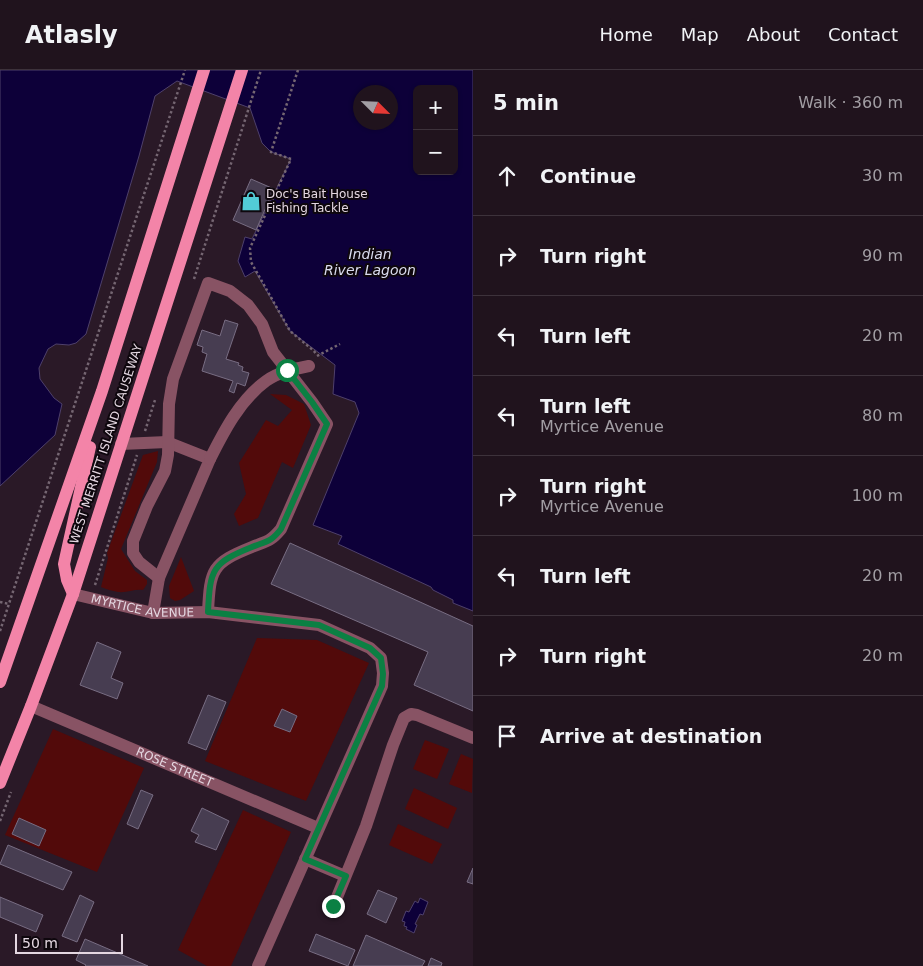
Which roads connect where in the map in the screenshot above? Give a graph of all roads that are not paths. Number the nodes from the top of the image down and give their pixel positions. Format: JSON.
{"nodes":[{"id":1,"x":204,"y":70,"type":"edge"},
{"id":2,"x":242,"y":70,"type":"edge"},
{"id":3,"x":313,"y":361,"type":"road end"},
{"id":4,"x":287,"y":370,"type":"junction"},
{"id":5,"x":102,"y":391,"type":"junction"},
{"id":6,"x":167,"y":442,"type":"junction"},
{"id":7,"x":121,"y":444,"type":"junction"},
{"id":8,"x":210,"y":459,"type":"junction"},
{"id":9,"x":159,"y":578,"type":"junction"},
{"id":10,"x":73,"y":594,"type":"junction"},
{"id":11,"x":208,"y":612,"type":"junction"},
{"id":12,"x":154,"y":613,"type":"junction"},
{"id":13,"x":4,"y":664,"type":"edge"},
{"id":14,"x":0,"y":682,"type":"edge"},
{"id":15,"x":31,"y":706,"type":"junction"},
{"id":16,"x":473,"y":738,"type":"edge"},
{"id":17,"x":0,"y":783,"type":"edge"},
{"id":18,"x":318,"y":828,"type":"junction"},
{"id":19,"x":305,"y":859,"type":"junction"},
{"id":20,"x":346,"y":876,"type":"junction"},
{"id":21,"x":333,"y":906,"type":"dead end"},
{"id":22,"x":258,"y":966,"type":"edge"}],
"edges":[{"from":1,"to":5,"type":"main road","name":"WEST MERRITT ISLAND CAUSEWAY"},
{"from":2,"to":7,"type":"main road","name":"WEST MERRITT ISLAND CAUSEWAY"},
{"from":3,"to":4,"type":"street"},
{"from":4,"to":6,"type":"street"},
{"from":4,"to":8,"type":"street"},
{"from":4,"to":11,"type":"street"},
{"from":5,"to":10,"type":"main road"},
{"from":5,"to":13,"type":"main road","name":"WEST MERRITT ISLAND CAUSEWAY"},
{"from":6,"to":7,"type":"street"},
{"from":6,"to":8,"type":"street"},
{"from":6,"to":9,"type":"street"},
{"from":7,"to":10,"type":"main road","name":"WEST MERRITT ISLAND CAUSEWAY"},
{"from":8,"to":9,"type":"street"},
{"from":9,"to":12,"type":"street"},
{"from":10,"to":12,"type":"street","name":"MYRTICE AVENUE"},
{"from":10,"to":15,"type":"main road","name":"WEST MERRITT ISLAND CAUSEWAY"},
{"from":11,"to":12,"type":"street","name":"MYRTICE AVENUE"},
{"from":11,"to":18,"type":"street","name":"MYRTICE AVENUE"},
{"from":13,"to":14,"type":"main road","name":"WEST MERRITT ISLAND CAUSEWAY"},
{"from":15,"to":17,"type":"main road","name":"WEST MERRITT ISLAND CAUSEWAY"},
{"from":15,"to":18,"type":"street","name":"ROSE STREET"},
{"from":16,"to":20,"type":"street"},
{"from":18,"to":19,"type":"street","name":"MYRTICE AVENUE"},
{"from":19,"to":20,"type":"street"},
{"from":19,"to":22,"type":"street","name":"MYRTICE AVENUE"},
{"from":20,"to":21,"type":"street"}]}
